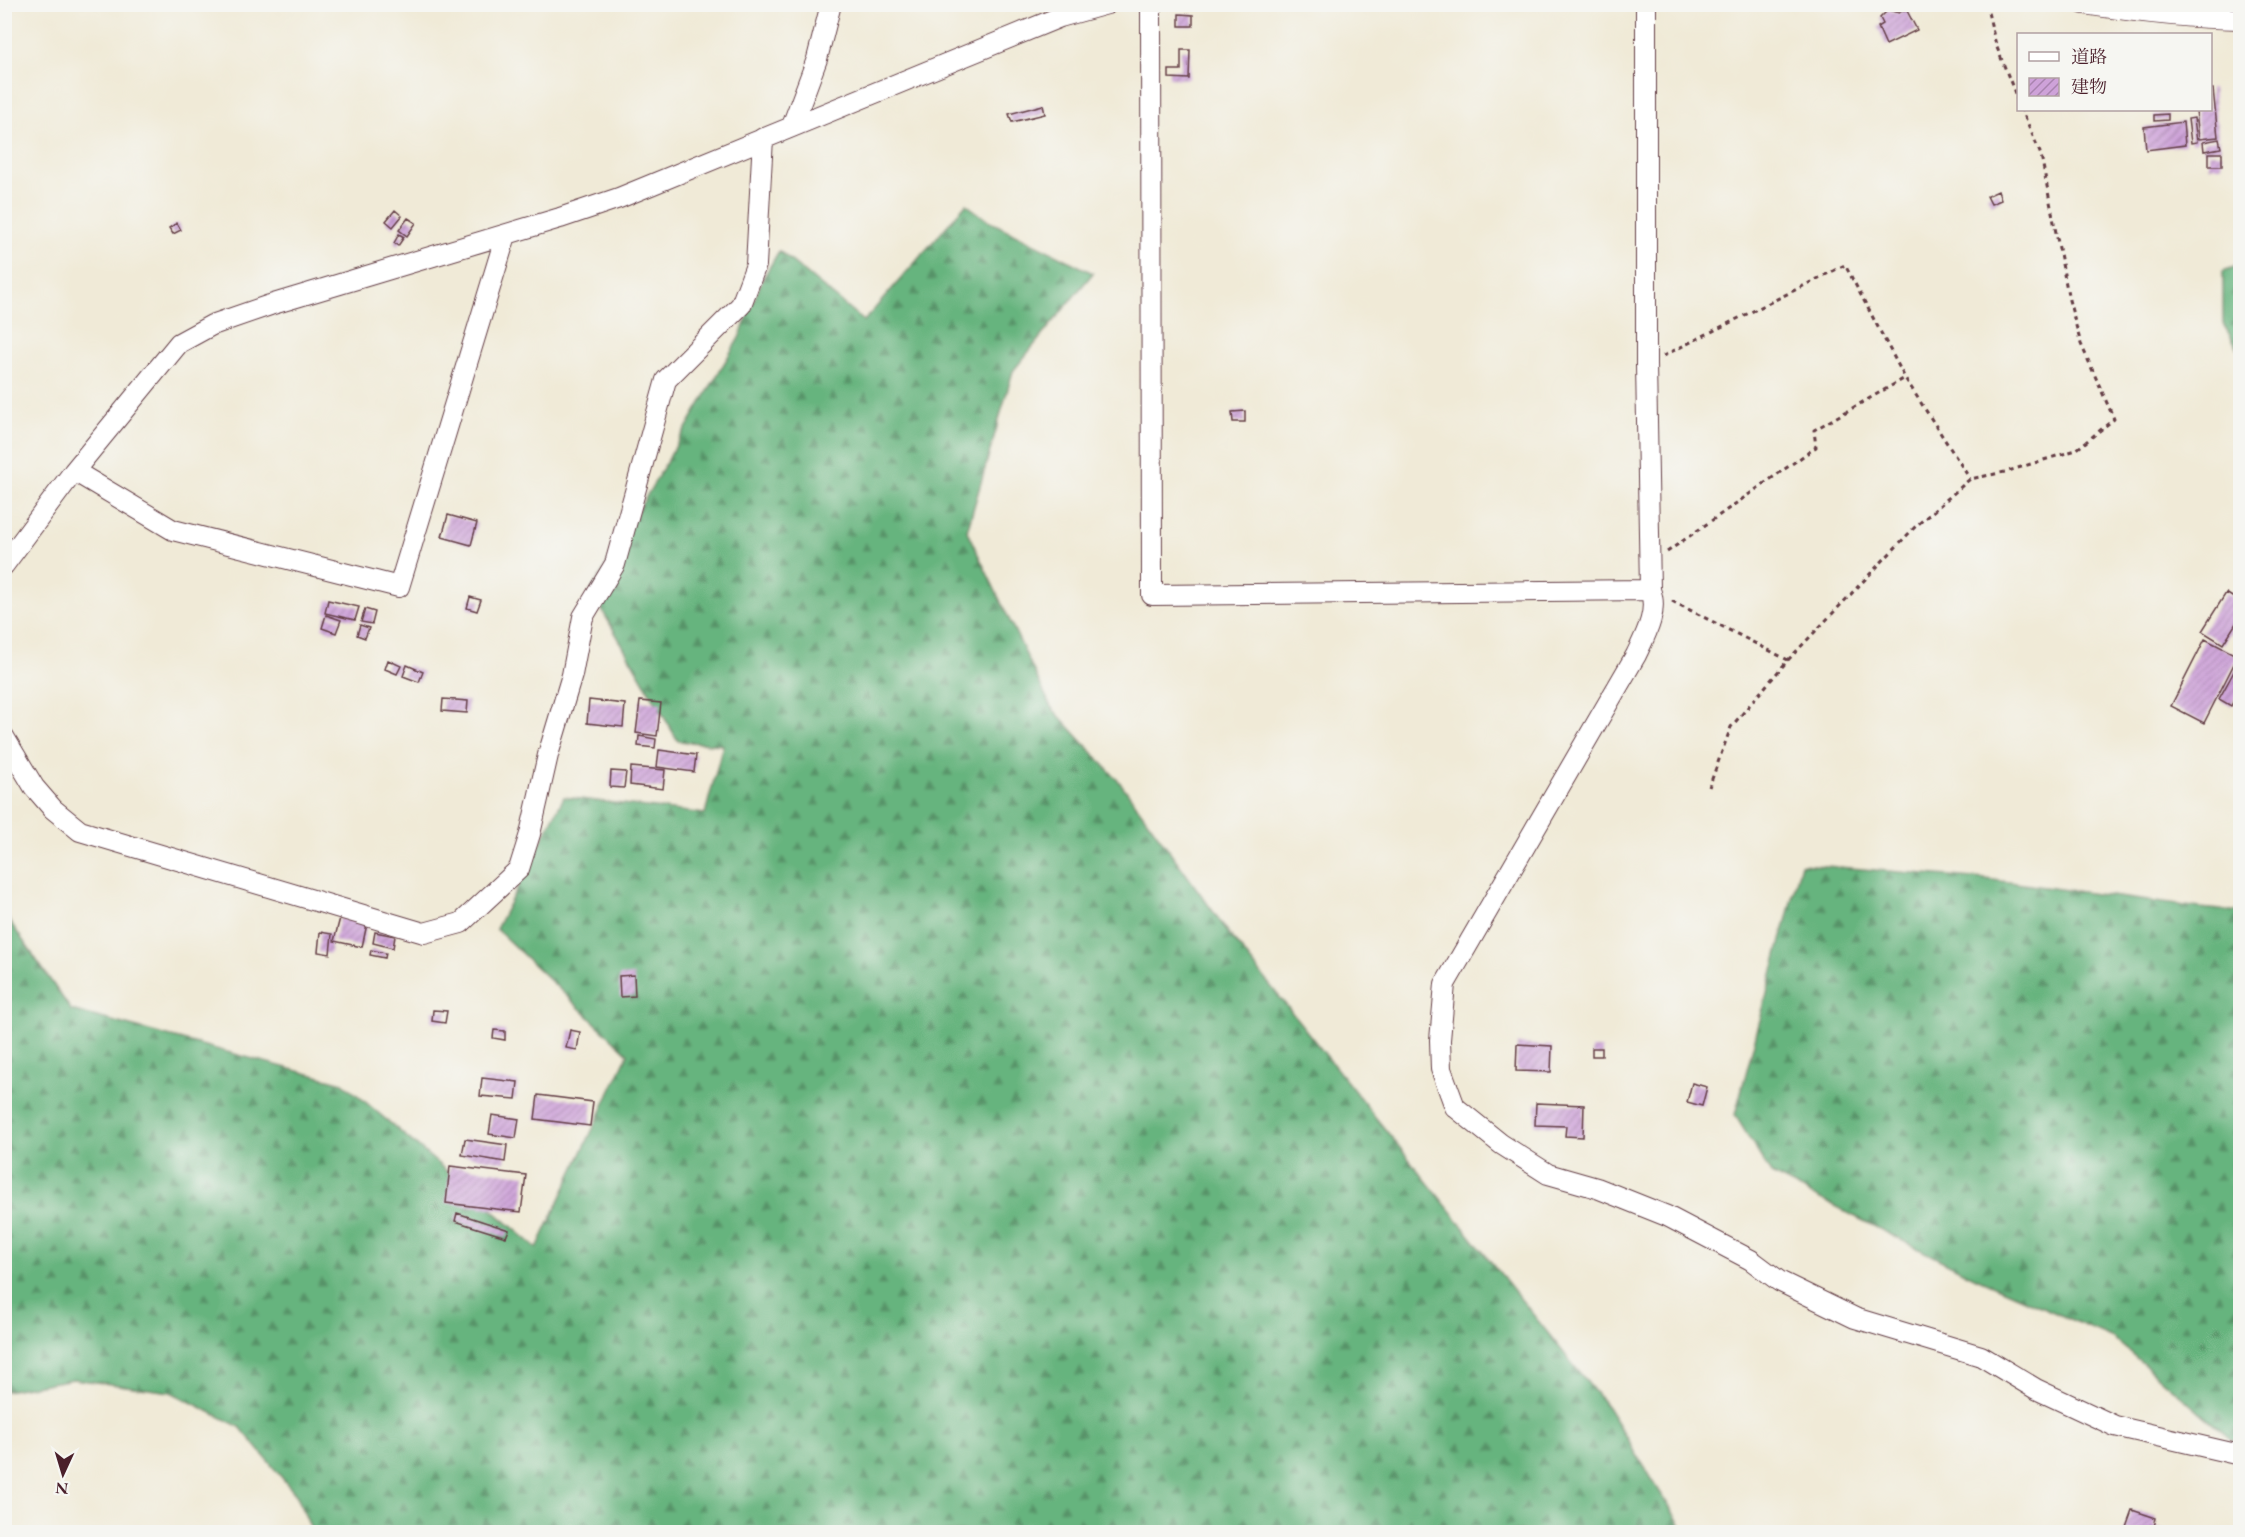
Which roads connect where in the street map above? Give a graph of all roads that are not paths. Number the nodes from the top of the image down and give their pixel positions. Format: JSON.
{"nodes":[{"id":1,"x":831,"y":4,"type":"edge"},
{"id":2,"x":1107,"y":4,"type":"edge"},
{"id":3,"x":1151,"y":4,"type":"edge"},
{"id":4,"x":1646,"y":4,"type":"edge"},
{"id":5,"x":2084,"y":4,"type":"edge"},
{"id":6,"x":2241,"y":19,"type":"edge"},
{"id":7,"x":792,"y":126,"type":"junction"},
{"id":8,"x":763,"y":138,"type":"junction"},
{"id":9,"x":506,"y":235,"type":"junction"},
{"id":10,"x":74,"y":471,"type":"junction"},
{"id":11,"x":4,"y":565,"type":"edge"},
{"id":12,"x":1650,"y":590,"type":"junction"},
{"id":13,"x":4,"y":737,"type":"edge"},
{"id":14,"x":2241,"y":1455,"type":"edge"}],
"edges":[{"from":1,"to":7,"type":"street"},
{"from":2,"to":7,"type":"street"},
{"from":3,"to":12,"type":"street"},
{"from":4,"to":12,"type":"street"},
{"from":5,"to":6,"type":"street"},
{"from":7,"to":8,"type":"street"},
{"from":8,"to":9,"type":"street"},
{"from":8,"to":13,"type":"street"},
{"from":9,"to":10,"type":"street"},
{"from":9,"to":10,"type":"street"},
{"from":10,"to":11,"type":"street"},
{"from":12,"to":14,"type":"street"}]}
